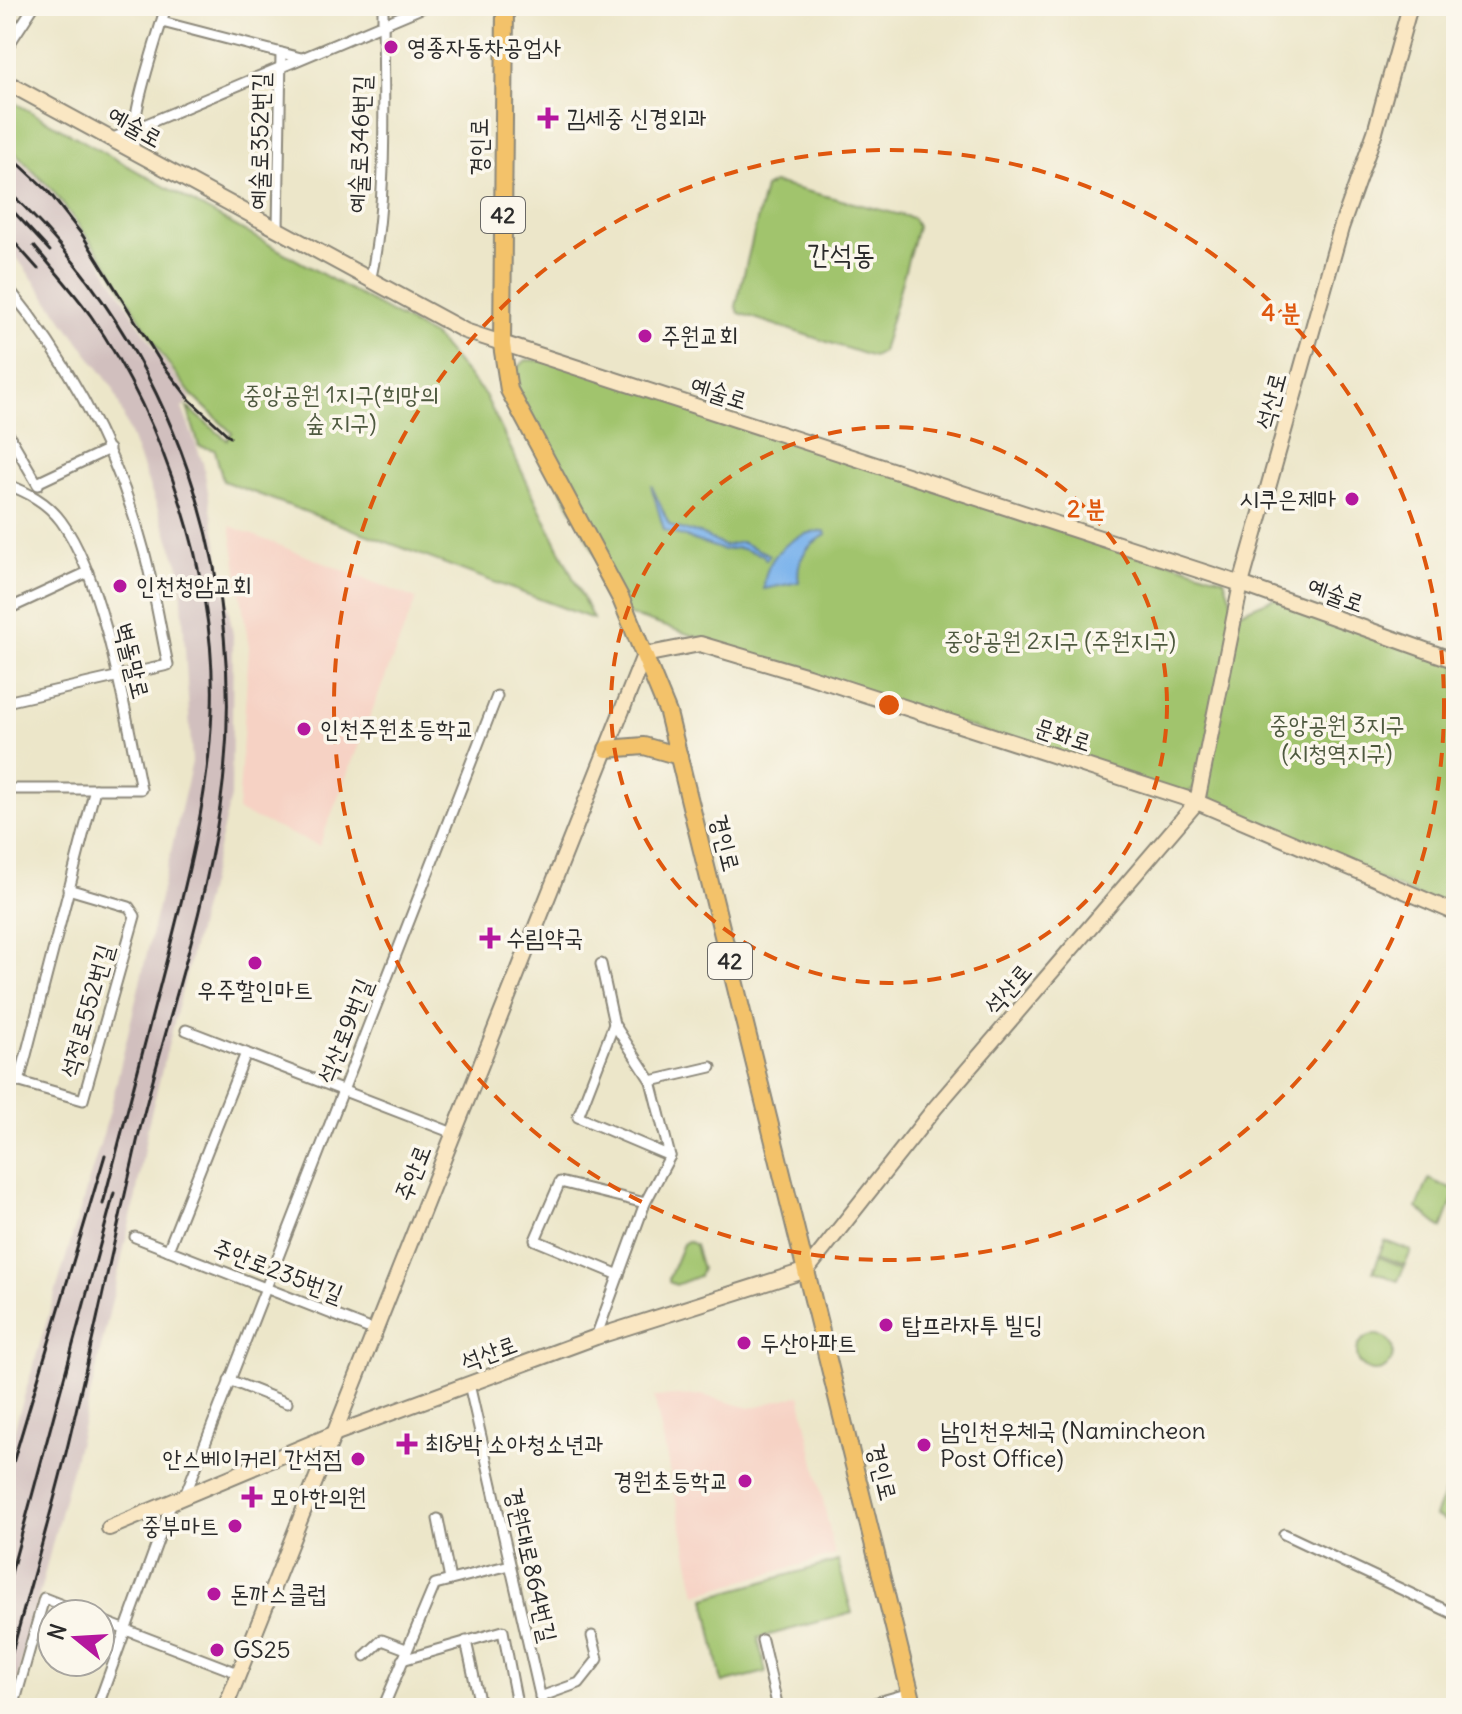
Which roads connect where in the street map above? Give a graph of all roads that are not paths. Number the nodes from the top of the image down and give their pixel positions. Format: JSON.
{"nodes":[{"id":1,"x":34,"y":6,"type":"edge"},
{"id":2,"x":166,"y":6,"type":"edge"},
{"id":3,"x":383,"y":6,"type":"edge"},
{"id":4,"x":426,"y":6,"type":"edge"},
{"id":5,"x":505,"y":6,"type":"edge"},
{"id":6,"x":1410,"y":6,"type":"edge"},
{"id":7,"x":162,"y":22,"type":"junction"},
{"id":8,"x":383,"y":24,"type":"junction"},
{"id":9,"x":6,"y":49,"type":"edge"},
{"id":10,"x":281,"y":53,"type":"junction"},
{"id":11,"x":301,"y":58,"type":"junction"},
{"id":12,"x":281,"y":66,"type":"junction"},
{"id":13,"x":6,"y":82,"type":"edge"},
{"id":14,"x":137,"y":125,"type":"junction"},
{"id":15,"x":111,"y":139,"type":"junction"},
{"id":16,"x":135,"y":152,"type":"junction"},
{"id":17,"x":278,"y":229,"type":"junction"},
{"id":18,"x":370,"y":282,"type":"junction"},
{"id":19,"x":6,"y":285,"type":"edge"},
{"id":20,"x":502,"y":345,"type":"junction"},
{"id":21,"x":6,"y":430,"type":"edge"},
{"id":22,"x":109,"y":449,"type":"junction"},
{"id":23,"x":39,"y":482,"type":"junction"},
{"id":24,"x":6,"y":484,"type":"edge"},
{"id":25,"x":33,"y":495,"type":"junction"},
{"id":26,"x":88,"y":572,"type":"junction"},
{"id":27,"x":1241,"y":584,"type":"junction"},
{"id":28,"x":7,"y":608,"type":"edge"},
{"id":29,"x":644,"y":655,"type":"junction"},
{"id":30,"x":1456,"y":661,"type":"edge"},
{"id":31,"x":118,"y":677,"type":"junction"},
{"id":32,"x":497,"y":696,"type":"dead end"},
{"id":33,"x":6,"y":702,"type":"edge"},
{"id":34,"x":607,"y":749,"type":"junction"},
{"id":35,"x":679,"y":756,"type":"junction"},
{"id":36,"x":6,"y":789,"type":"edge"},
{"id":37,"x":95,"y":789,"type":"junction"},
{"id":38,"x":1197,"y":802,"type":"junction"},
{"id":39,"x":68,"y":889,"type":"junction"},
{"id":40,"x":1456,"y":913,"type":"edge"},
{"id":41,"x":601,"y":964,"type":"dead end"},
{"id":42,"x":614,"y":1024,"type":"junction"},
{"id":43,"x":186,"y":1030,"type":"dead end"},
{"id":44,"x":246,"y":1053,"type":"junction"},
{"id":45,"x":711,"y":1067,"type":"dead end"},
{"id":46,"x":12,"y":1080,"type":"edge"},
{"id":47,"x":651,"y":1081,"type":"junction"},
{"id":48,"x":343,"y":1090,"type":"junction"},
{"id":49,"x":6,"y":1100,"type":"edge"},
{"id":50,"x":453,"y":1133,"type":"junction"},
{"id":51,"x":670,"y":1156,"type":"junction"},
{"id":52,"x":645,"y":1203,"type":"junction"},
{"id":53,"x":135,"y":1237,"type":"dead end"},
{"id":54,"x":168,"y":1250,"type":"junction"},
{"id":55,"x":807,"y":1270,"type":"junction"},
{"id":56,"x":619,"y":1275,"type":"junction"},
{"id":57,"x":265,"y":1288,"type":"junction"},
{"id":58,"x":373,"y":1330,"type":"junction"},
{"id":59,"x":596,"y":1337,"type":"junction"},
{"id":60,"x":229,"y":1380,"type":"junction"},
{"id":61,"x":469,"y":1384,"type":"junction"},
{"id":62,"x":287,"y":1403,"type":"dead end"},
{"id":63,"x":331,"y":1435,"type":"junction"},
{"id":64,"x":178,"y":1500,"type":"junction"},
{"id":65,"x":438,"y":1519,"type":"dead end"},
{"id":66,"x":109,"y":1528,"type":"dead end"},
{"id":67,"x":1284,"y":1534,"type":"dead end"},
{"id":68,"x":510,"y":1565,"type":"junction"},
{"id":69,"x":450,"y":1580,"type":"junction"},
{"id":70,"x":1456,"y":1615,"type":"edge"},
{"id":71,"x":36,"y":1626,"type":"edge"},
{"id":72,"x":116,"y":1626,"type":"edge"},
{"id":73,"x":126,"y":1630,"type":"junction"},
{"id":74,"x":592,"y":1636,"type":"dead end"},
{"id":75,"x":762,"y":1640,"type":"dead end"},
{"id":76,"x":466,"y":1641,"type":"junction"},
{"id":77,"x":406,"y":1649,"type":"junction"},
{"id":78,"x":365,"y":1656,"type":"dead end"},
{"id":79,"x":402,"y":1660,"type":"junction"},
{"id":80,"x":238,"y":1673,"type":"junction"},
{"id":81,"x":478,"y":1696,"type":"dead end"},
{"id":82,"x":540,"y":1697,"type":"junction"},
{"id":83,"x":516,"y":1699,"type":"dead end"},
{"id":84,"x":912,"y":1700,"type":"edge"},
{"id":85,"x":13,"y":1708,"type":"edge"},
{"id":86,"x":97,"y":1708,"type":"edge"},
{"id":87,"x":225,"y":1708,"type":"edge"},
{"id":88,"x":383,"y":1708,"type":"edge"},
{"id":89,"x":543,"y":1708,"type":"edge"},
{"id":90,"x":778,"y":1708,"type":"edge"},
{"id":91,"x":857,"y":1708,"type":"edge"}],
"edges":[{"from":1,"to":9,"type":"street"},
{"from":2,"to":7,"type":"street"},
{"from":3,"to":8,"type":"street","name":"예술로346번길"},
{"from":4,"to":8,"type":"street"},
{"from":5,"to":20,"type":"main road","name":"경인로","number":"42"},
{"from":6,"to":27,"type":"main road","name":"석산로"},
{"from":7,"to":10,"type":"street"},
{"from":7,"to":14,"type":"street"},
{"from":8,"to":11,"type":"street"},
{"from":8,"to":18,"type":"street","name":"예술로346번길"},
{"from":10,"to":11,"type":"street"},
{"from":10,"to":12,"type":"street","name":"예술로352번길"},
{"from":11,"to":12,"type":"street"},
{"from":12,"to":14,"type":"street"},
{"from":12,"to":17,"type":"street","name":"예술로352번길"},
{"from":13,"to":15,"type":"main road","name":"예술로"},
{"from":14,"to":15,"type":"street"},
{"from":14,"to":16,"type":"street"},
{"from":15,"to":16,"type":"main road","name":"예술로"},
{"from":16,"to":17,"type":"main road","name":"예술로"},
{"from":17,"to":18,"type":"main road","name":"예술로"},
{"from":18,"to":20,"type":"main road","name":"예술로"},
{"from":19,"to":22,"type":"street"},
{"from":20,"to":27,"type":"main road","name":"예술로"},
{"from":20,"to":29,"type":"main road","name":"경인로","number":"42"},
{"from":21,"to":23,"type":"street"},
{"from":22,"to":23,"type":"street"},
{"from":22,"to":31,"type":"street"},
{"from":23,"to":25,"type":"street"},
{"from":24,"to":25,"type":"street","name":"벽돌말로"},
{"from":25,"to":26,"type":"street","name":"벽돌말로"},
{"from":26,"to":28,"type":"street"},
{"from":26,"to":31,"type":"street","name":"벽돌말로"},
{"from":27,"to":30,"type":"main road","name":"예술로"},
{"from":27,"to":38,"type":"main road","name":"석산로"},
{"from":29,"to":34,"type":"main road","name":"주안로"},
{"from":29,"to":35,"type":"main road","name":"경인로","number":"42"},
{"from":29,"to":38,"type":"main road","name":"문화로"},
{"from":31,"to":33,"type":"street"},
{"from":31,"to":37,"type":"street","name":"벽돌말로"},
{"from":32,"to":48,"type":"street","name":"석산로9번길"},
{"from":34,"to":35,"type":"main road"},
{"from":34,"to":50,"type":"main road","name":"주안로"},
{"from":35,"to":55,"type":"main road","name":"경인로","number":"42"},
{"from":36,"to":37,"type":"street"},
{"from":37,"to":39,"type":"street","name":"석정로552번길"},
{"from":38,"to":40,"type":"main road","name":"문화로"},
{"from":38,"to":55,"type":"main road","name":"석산로"},
{"from":39,"to":46,"type":"street","name":"석정로552번길"},
{"from":39,"to":46,"type":"street","name":"석정로552번길"},
{"from":41,"to":42,"type":"street"},
{"from":42,"to":47,"type":"street"},
{"from":42,"to":51,"type":"street"},
{"from":43,"to":44,"type":"street"},
{"from":44,"to":48,"type":"street"},
{"from":44,"to":54,"type":"street"},
{"from":45,"to":47,"type":"street"},
{"from":46,"to":49,"type":"street"},
{"from":47,"to":51,"type":"street"},
{"from":48,"to":50,"type":"street"},
{"from":48,"to":57,"type":"street","name":"석산로9번길"},
{"from":50,"to":58,"type":"main road","name":"주안로"},
{"from":51,"to":52,"type":"street"},
{"from":52,"to":56,"type":"street"},
{"from":52,"to":56,"type":"street"},
{"from":53,"to":54,"type":"street","name":"주안로235번길"},
{"from":54,"to":57,"type":"street","name":"주안로235번길"},
{"from":55,"to":59,"type":"main road","name":"석산로"},
{"from":55,"to":84,"type":"main road","name":"경인로","number":"42"},
{"from":56,"to":59,"type":"street"},
{"from":57,"to":58,"type":"street","name":"주안로235번길"},
{"from":57,"to":60,"type":"street","name":"석산로9번길"},
{"from":58,"to":63,"type":"main road","name":"주안로"},
{"from":59,"to":61,"type":"main road","name":"석산로"},
{"from":60,"to":62,"type":"street"},
{"from":60,"to":64,"type":"street","name":"석산로9번길"},
{"from":61,"to":63,"type":"main road","name":"석산로"},
{"from":61,"to":68,"type":"street","name":"경원대로864번길"},
{"from":63,"to":64,"type":"main road","name":"석산로"},
{"from":63,"to":80,"type":"main road","name":"주안로"},
{"from":64,"to":66,"type":"main road","name":"석산로"},
{"from":64,"to":73,"type":"street","name":"석산로9번길"},
{"from":65,"to":69,"type":"street"},
{"from":67,"to":70,"type":"street"},
{"from":68,"to":69,"type":"street"},
{"from":68,"to":82,"type":"street","name":"경원대로864번길"},
{"from":69,"to":77,"type":"street"},
{"from":71,"to":85,"type":"street"},
{"from":72,"to":73,"type":"street"},
{"from":73,"to":80,"type":"street"},
{"from":73,"to":86,"type":"street","name":"석산로9번길"},
{"from":74,"to":82,"type":"street"},
{"from":75,"to":90,"type":"street"},
{"from":76,"to":79,"type":"street"},
{"from":76,"to":81,"type":"street"},
{"from":76,"to":83,"type":"street"},
{"from":77,"to":78,"type":"street"},
{"from":77,"to":79,"type":"street"},
{"from":79,"to":88,"type":"street"},
{"from":80,"to":87,"type":"main road","name":"주안로"},
{"from":82,"to":89,"type":"street","name":"경원대로864번길"},
{"from":84,"to":91,"type":"street"}]}
